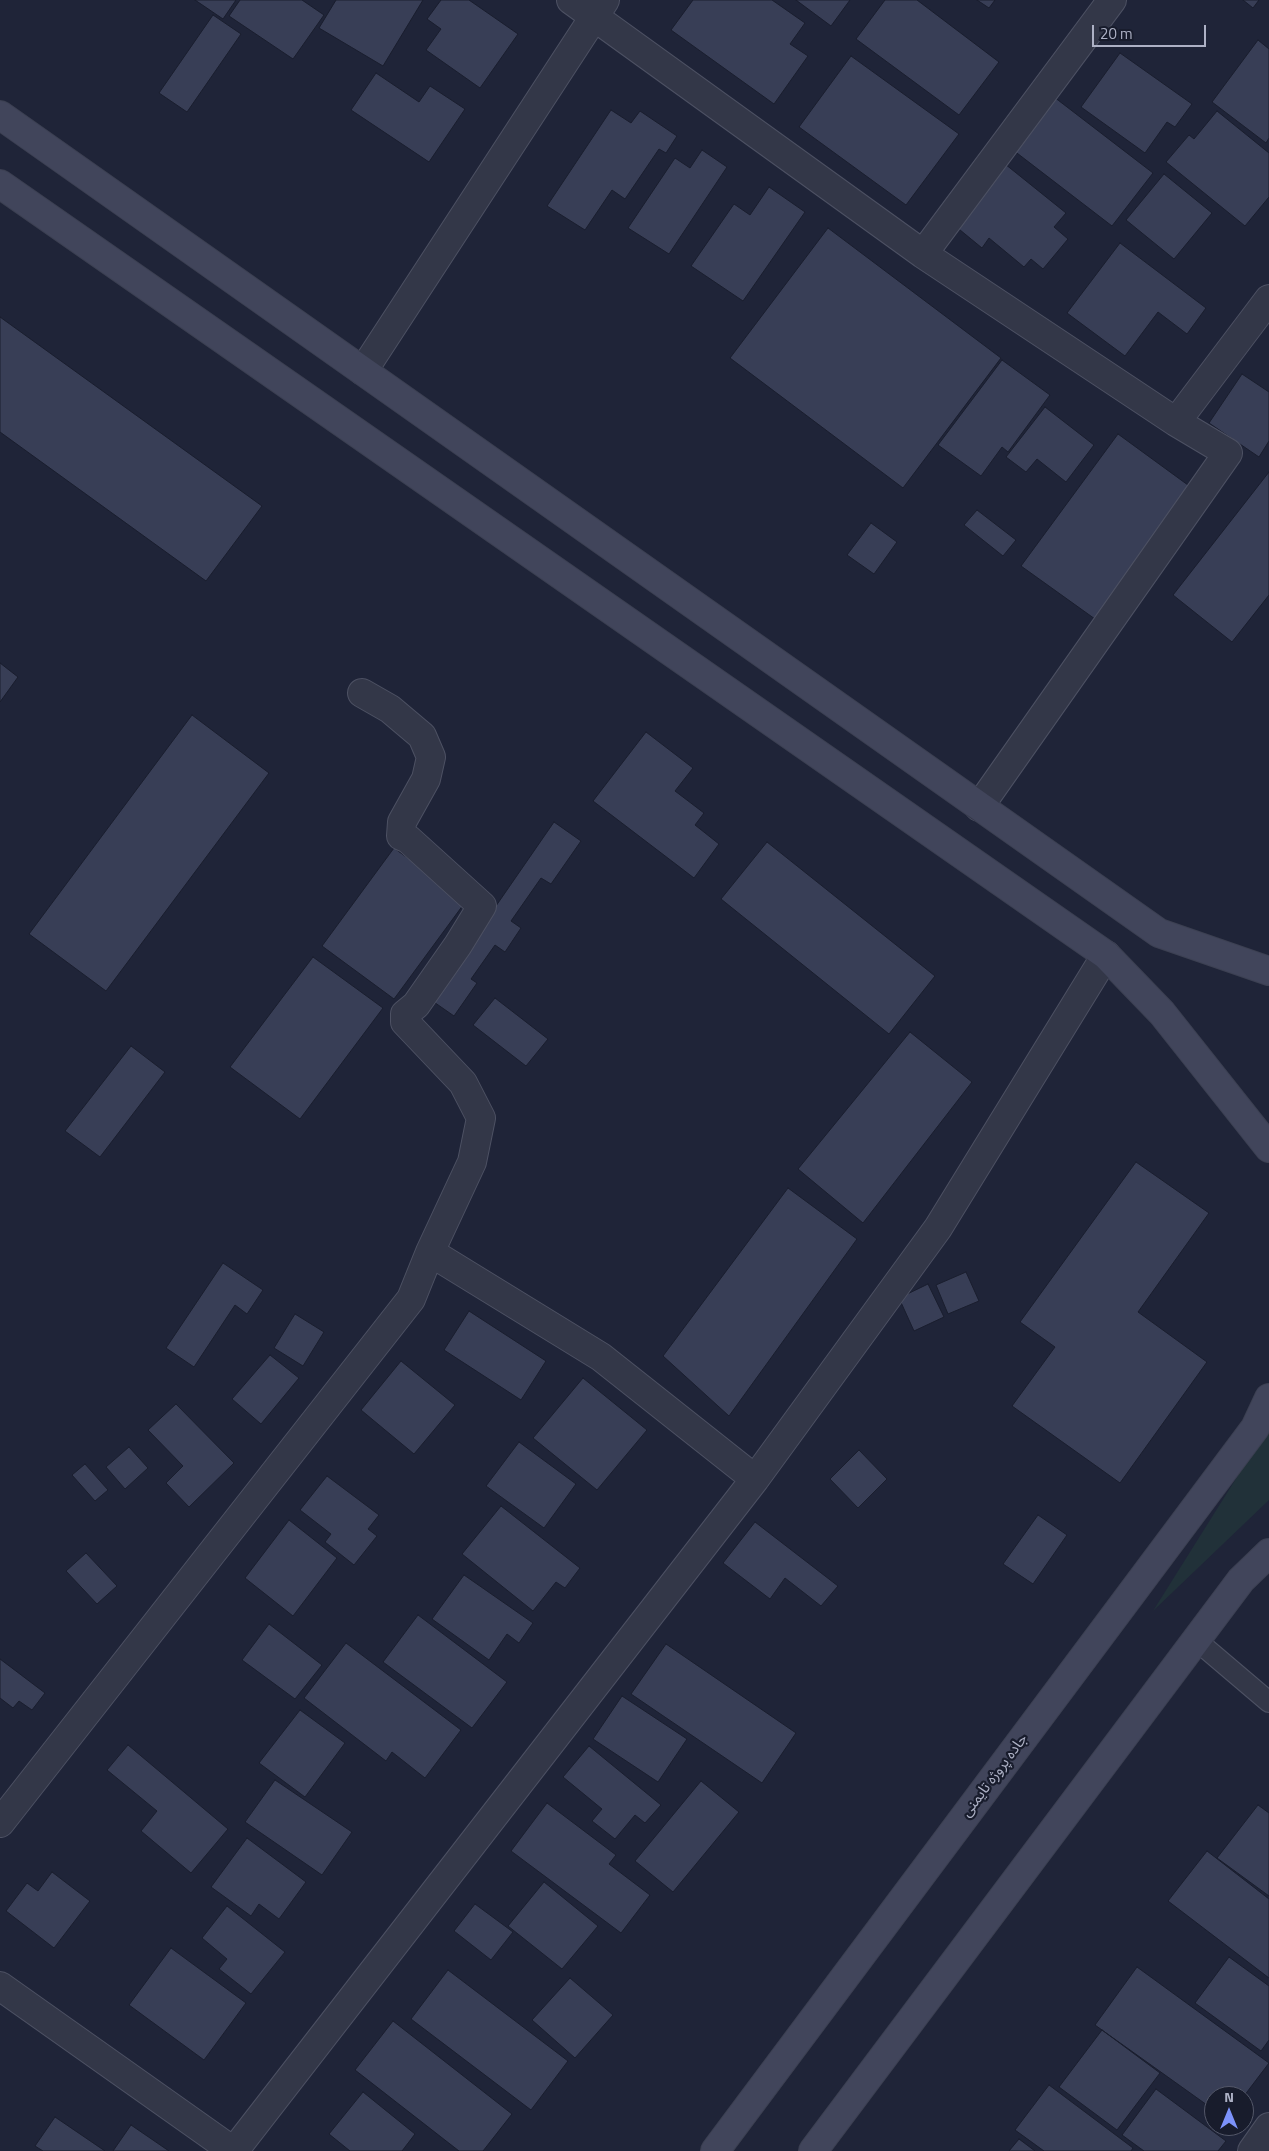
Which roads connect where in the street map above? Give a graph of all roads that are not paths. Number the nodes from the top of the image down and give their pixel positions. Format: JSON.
{"nodes":[{"id":1,"x":571,"y":0,"type":"edge"},
{"id":2,"x":1112,"y":0,"type":"edge"},
{"id":3,"x":600,"y":8,"type":"edge"},
{"id":4,"x":0,"y":115,"type":"edge"},
{"id":5,"x":0,"y":184,"type":"edge"},
{"id":6,"x":923,"y":254,"type":"junction"},
{"id":7,"x":1269,"y":299,"type":"edge"},
{"id":8,"x":363,"y":372,"type":"junction"},
{"id":9,"x":1176,"y":422,"type":"junction"},
{"id":10,"x":362,"y":693,"type":"dead end"},
{"id":11,"x":979,"y":807,"type":"junction"},
{"id":12,"x":1106,"y":955,"type":"junction"},
{"id":13,"x":1269,"y":972,"type":"edge"},
{"id":14,"x":1269,"y":1148,"type":"edge"},
{"id":15,"x":430,"y":1252,"type":"junction"},
{"id":16,"x":1269,"y":1398,"type":"edge"},
{"id":17,"x":755,"y":1479,"type":"junction"},
{"id":18,"x":1269,"y":1553,"type":"edge"},
{"id":19,"x":1196,"y":1640,"type":"junction"},
{"id":20,"x":1269,"y":1702,"type":"edge"},
{"id":21,"x":0,"y":1824,"type":"edge"},
{"id":22,"x":0,"y":1986,"type":"edge"},
{"id":23,"x":1269,"y":2127,"type":"edge"},
{"id":24,"x":233,"y":2151,"type":"edge"},
{"id":25,"x":715,"y":2151,"type":"edge"},
{"id":26,"x":813,"y":2151,"type":"edge"},
{"id":27,"x":1252,"y":2151,"type":"edge"}],
"edges":[{"from":1,"to":3,"type":"street"},
{"from":2,"to":6,"type":"street"},
{"from":3,"to":6,"type":"street"},
{"from":3,"to":8,"type":"street"},
{"from":4,"to":8,"type":"main road"},
{"from":5,"to":12,"type":"main road"},
{"from":6,"to":9,"type":"street"},
{"from":7,"to":9,"type":"street"},
{"from":8,"to":11,"type":"main road"},
{"from":9,"to":11,"type":"street"},
{"from":10,"to":15,"type":"street"},
{"from":11,"to":13,"type":"main road"},
{"from":12,"to":14,"type":"main road"},
{"from":12,"to":17,"type":"street"},
{"from":15,"to":17,"type":"street"},
{"from":15,"to":21,"type":"street"},
{"from":16,"to":25,"type":"main road","name":"جاده پروژه تایمنی"},
{"from":17,"to":24,"type":"street"},
{"from":18,"to":19,"type":"main road"},
{"from":19,"to":20,"type":"lane"},
{"from":19,"to":26,"type":"main road"},
{"from":22,"to":24,"type":"street"},
{"from":23,"to":27,"type":"street"}]}
